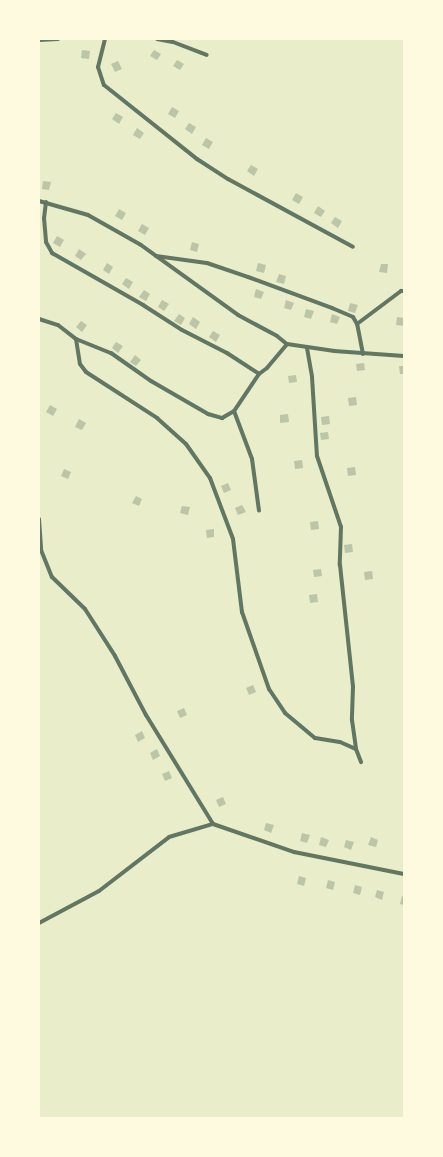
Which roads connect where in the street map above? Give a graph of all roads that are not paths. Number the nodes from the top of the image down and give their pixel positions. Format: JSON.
{"nodes":[{"id":1,"x":58,"y":39,"type":"edge"},
{"id":2,"x":105,"y":39,"type":"edge"},
{"id":3,"x":157,"y":39,"type":"edge"},
{"id":4,"x":39,"y":40,"type":"edge"},
{"id":5,"x":50,"y":40,"type":"edge"},
{"id":6,"x":173,"y":40,"type":"edge"},
{"id":7,"x":207,"y":56,"type":"dead end"},
{"id":8,"x":39,"y":201,"type":"edge"},
{"id":9,"x":46,"y":202,"type":"junction"},
{"id":10,"x":353,"y":248,"type":"dead end"},
{"id":11,"x":155,"y":256,"type":"junction"},
{"id":12,"x":404,"y":291,"type":"edge"},
{"id":13,"x":39,"y":319,"type":"edge"},
{"id":14,"x":357,"y":324,"type":"junction"},
{"id":15,"x":76,"y":339,"type":"junction"},
{"id":16,"x":287,"y":344,"type":"junction"},
{"id":17,"x":307,"y":348,"type":"junction"},
{"id":18,"x":363,"y":354,"type":"junction"},
{"id":19,"x":404,"y":356,"type":"edge"},
{"id":20,"x":259,"y":374,"type":"junction"},
{"id":21,"x":234,"y":411,"type":"junction"},
{"id":22,"x":259,"y":511,"type":"dead end"},
{"id":23,"x":39,"y":519,"type":"edge"},
{"id":24,"x":356,"y":749,"type":"junction"},
{"id":25,"x":361,"y":762,"type":"dead end"},
{"id":26,"x":212,"y":824,"type":"junction"},
{"id":27,"x":404,"y":874,"type":"edge"},
{"id":28,"x":39,"y":923,"type":"edge"}],
"edges":[{"from":1,"to":5,"type":"street"},
{"from":2,"to":10,"type":"street"},
{"from":3,"to":6,"type":"street"},
{"from":4,"to":5,"type":"street"},
{"from":6,"to":7,"type":"street"},
{"from":8,"to":9,"type":"street"},
{"from":9,"to":11,"type":"street"},
{"from":9,"to":20,"type":"street"},
{"from":11,"to":14,"type":"street"},
{"from":11,"to":16,"type":"street"},
{"from":12,"to":14,"type":"street"},
{"from":13,"to":15,"type":"street"},
{"from":14,"to":18,"type":"street"},
{"from":15,"to":21,"type":"street"},
{"from":15,"to":24,"type":"street"},
{"from":16,"to":17,"type":"street"},
{"from":16,"to":20,"type":"street"},
{"from":17,"to":18,"type":"street"},
{"from":17,"to":24,"type":"street"},
{"from":18,"to":19,"type":"street"},
{"from":20,"to":21,"type":"street"},
{"from":21,"to":22,"type":"street"},
{"from":23,"to":26,"type":"street"},
{"from":24,"to":25,"type":"street"},
{"from":26,"to":27,"type":"street"},
{"from":26,"to":28,"type":"street"}]}
